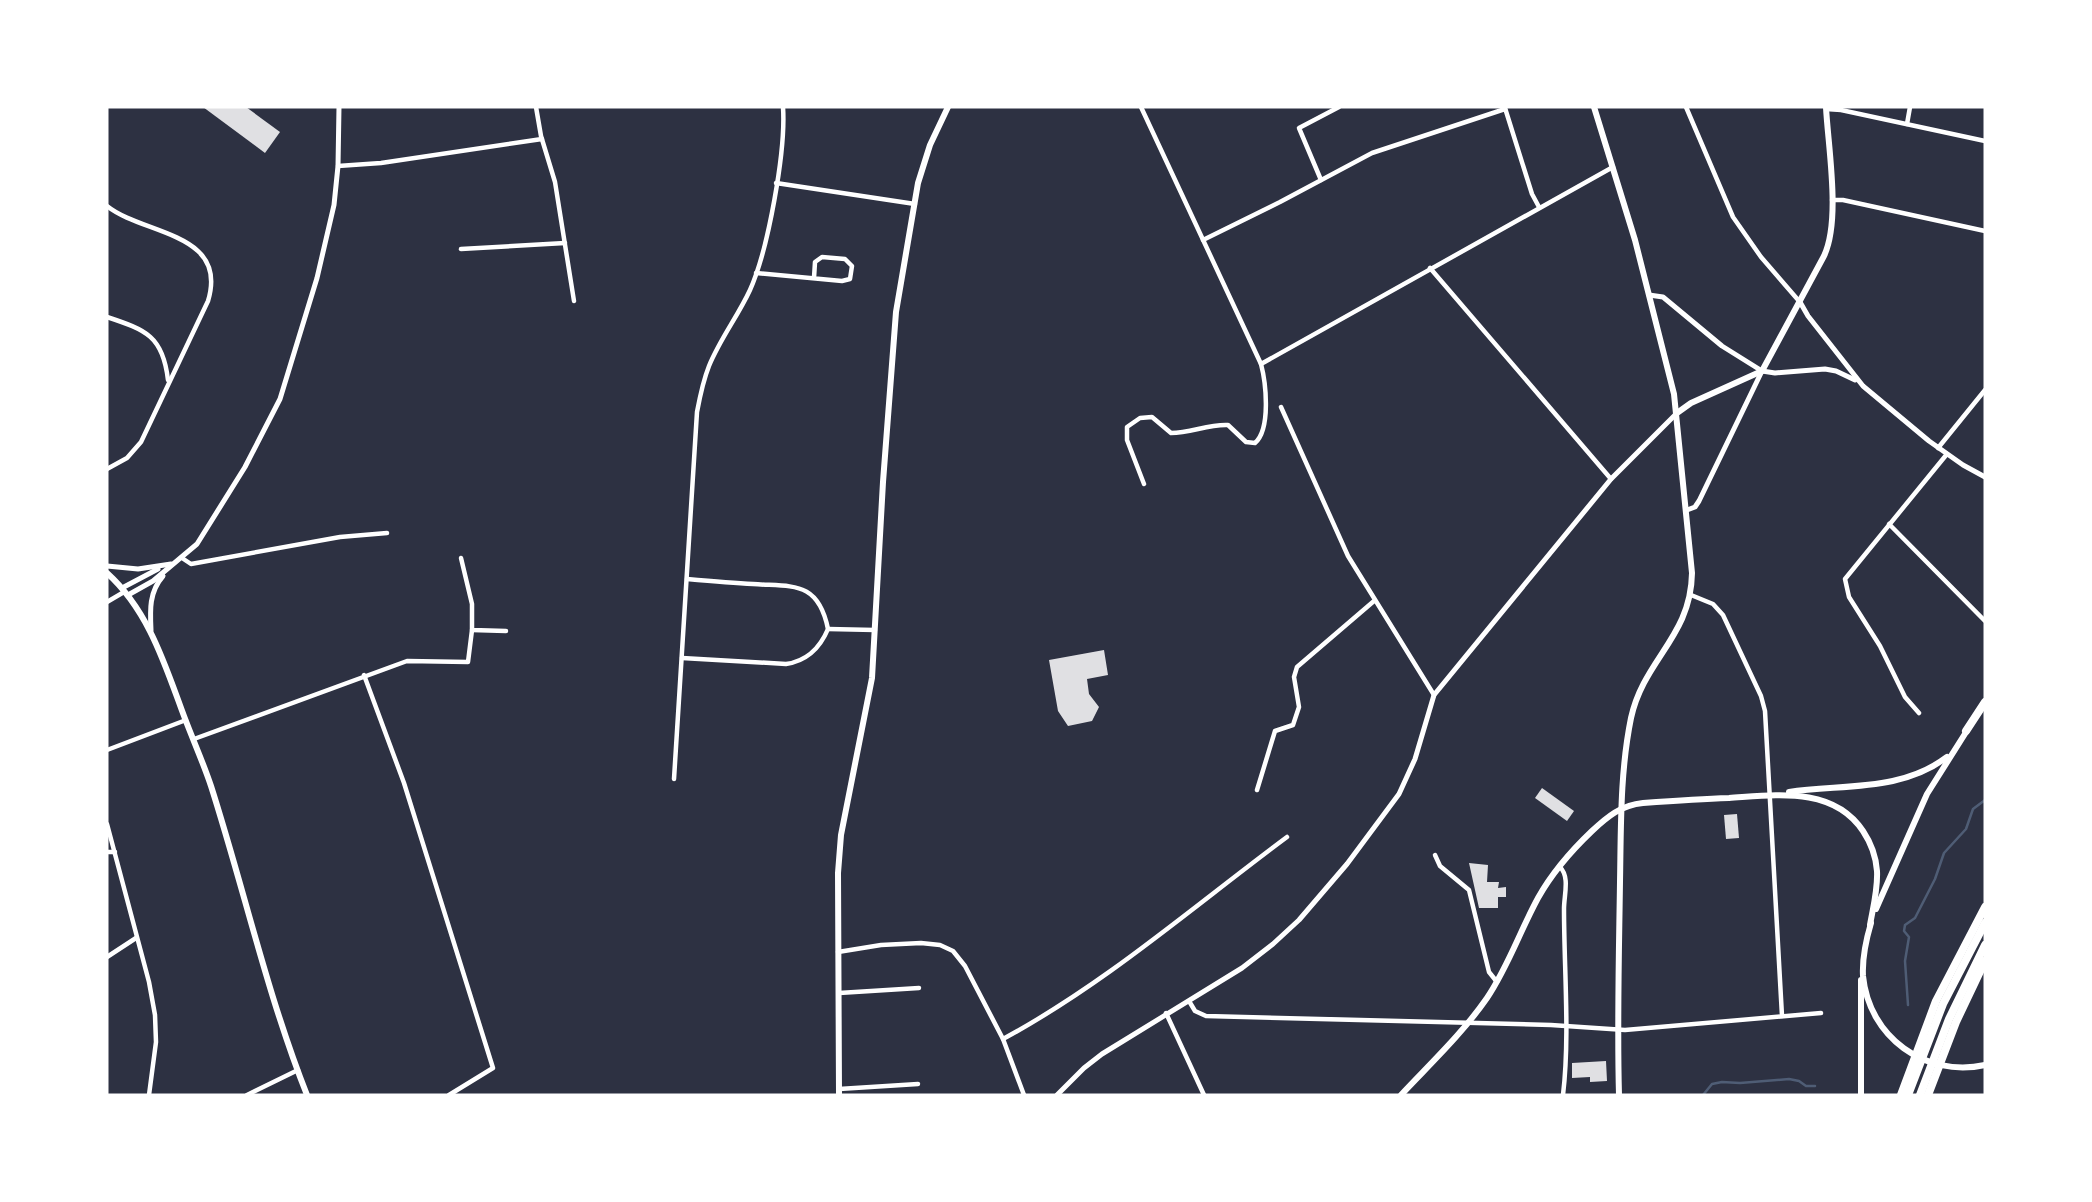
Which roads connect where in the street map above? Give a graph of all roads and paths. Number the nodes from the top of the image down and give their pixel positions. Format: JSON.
{"nodes":[{"id":1,"x":339,"y":107,"type":"edge"},
{"id":2,"x":536,"y":107,"type":"edge"},
{"id":3,"x":783,"y":107,"type":"edge"},
{"id":4,"x":948,"y":107,"type":"edge"},
{"id":5,"x":1141,"y":107,"type":"edge"},
{"id":6,"x":1339,"y":107,"type":"edge"},
{"id":7,"x":1594,"y":107,"type":"edge"},
{"id":8,"x":1686,"y":107,"type":"edge"},
{"id":9,"x":1910,"y":107,"type":"edge"},
{"id":10,"x":1504,"y":108,"type":"edge"},
{"id":11,"x":1826,"y":108,"type":"edge"},
{"id":12,"x":1907,"y":124,"type":"junction"},
{"id":13,"x":542,"y":139,"type":"junction"},
{"id":14,"x":1985,"y":141,"type":"edge"},
{"id":15,"x":338,"y":166,"type":"junction"},
{"id":16,"x":1613,"y":167,"type":"junction"},
{"id":17,"x":1321,"y":180,"type":"junction"},
{"id":18,"x":776,"y":183,"type":"junction"},
{"id":19,"x":1832,"y":200,"type":"junction"},
{"id":20,"x":915,"y":204,"type":"junction"},
{"id":21,"x":107,"y":206,"type":"edge"},
{"id":22,"x":1539,"y":206,"type":"junction"},
{"id":23,"x":1985,"y":231,"type":"edge"},
{"id":24,"x":1203,"y":240,"type":"junction"},
{"id":25,"x":565,"y":243,"type":"junction"},
{"id":26,"x":461,"y":249,"type":"dead end"},
{"id":27,"x":1430,"y":268,"type":"junction"},
{"id":28,"x":756,"y":273,"type":"junction"},
{"id":29,"x":814,"y":278,"type":"junction"},
{"id":30,"x":1649,"y":295,"type":"junction"},
{"id":31,"x":575,"y":301,"type":"dead end"},
{"id":32,"x":1800,"y":302,"type":"junction"},
{"id":33,"x":107,"y":317,"type":"edge"},
{"id":34,"x":1261,"y":364,"type":"junction"},
{"id":35,"x":1762,"y":371,"type":"junction"},
{"id":36,"x":169,"y":381,"type":"junction"},
{"id":37,"x":1863,"y":386,"type":"junction"},
{"id":38,"x":1985,"y":390,"type":"edge"},
{"id":39,"x":1281,"y":407,"type":"dead end"},
{"id":40,"x":1677,"y":413,"type":"junction"},
{"id":41,"x":1938,"y":448,"type":"junction"},
{"id":42,"x":1947,"y":454,"type":"junction"},
{"id":43,"x":107,"y":469,"type":"edge"},
{"id":44,"x":1985,"y":477,"type":"edge"},
{"id":45,"x":1611,"y":479,"type":"junction"},
{"id":46,"x":1144,"y":484,"type":"dead end"},
{"id":47,"x":1687,"y":510,"type":"junction"},
{"id":48,"x":1889,"y":524,"type":"junction"},
{"id":49,"x":387,"y":533,"type":"dead end"},
{"id":50,"x":182,"y":558,"type":"junction"},
{"id":51,"x":461,"y":558,"type":"dead end"},
{"id":52,"x":174,"y":564,"type":"junction"},
{"id":53,"x":107,"y":566,"type":"edge"},
{"id":54,"x":107,"y":573,"type":"edge"},
{"id":55,"x":687,"y":579,"type":"junction"},
{"id":56,"x":125,"y":591,"type":"junction"},
{"id":57,"x":1691,"y":595,"type":"junction"},
{"id":58,"x":1374,"y":601,"type":"junction"},
{"id":59,"x":107,"y":602,"type":"edge"},
{"id":60,"x":1985,"y":621,"type":"edge"},
{"id":61,"x":828,"y":629,"type":"junction"},
{"id":62,"x":472,"y":630,"type":"junction"},
{"id":63,"x":875,"y":630,"type":"junction"},
{"id":64,"x":506,"y":631,"type":"dead end"},
{"id":65,"x":151,"y":632,"type":"junction"},
{"id":66,"x":682,"y":658,"type":"junction"},
{"id":67,"x":364,"y":675,"type":"junction"},
{"id":68,"x":1434,"y":695,"type":"junction"},
{"id":69,"x":1985,"y":702,"type":"edge"},
{"id":70,"x":1985,"y":710,"type":"edge"},
{"id":71,"x":1919,"y":713,"type":"dead end"},
{"id":72,"x":186,"y":720,"type":"junction"},
{"id":73,"x":1966,"y":731,"type":"junction"},
{"id":74,"x":194,"y":739,"type":"junction"},
{"id":75,"x":107,"y":750,"type":"edge"},
{"id":76,"x":1954,"y":750,"type":"junction"},
{"id":77,"x":674,"y":779,"type":"dead end"},
{"id":78,"x":1257,"y":790,"type":"dead end"},
{"id":79,"x":1770,"y":795,"type":"junction"},
{"id":80,"x":1621,"y":808,"type":"junction"},
{"id":81,"x":107,"y":824,"type":"edge"},
{"id":82,"x":1287,"y":837,"type":"dead end"},
{"id":83,"x":107,"y":852,"type":"edge"},
{"id":84,"x":115,"y":852,"type":"junction"},
{"id":85,"x":1435,"y":855,"type":"dead end"},
{"id":86,"x":1560,"y":867,"type":"junction"},
{"id":87,"x":1985,"y":907,"type":"edge"},
{"id":88,"x":1985,"y":923,"type":"edge"},
{"id":89,"x":1870,"y":925,"type":"junction"},
{"id":90,"x":136,"y":938,"type":"junction"},
{"id":91,"x":1985,"y":945,"type":"edge"},
{"id":92,"x":838,"y":952,"type":"junction"},
{"id":93,"x":107,"y":957,"type":"edge"},
{"id":94,"x":1863,"y":961,"type":"junction"},
{"id":95,"x":1985,"y":961,"type":"edge"},
{"id":96,"x":1497,"y":982,"type":"junction"},
{"id":97,"x":919,"y":988,"type":"dead end"},
{"id":98,"x":839,"y":993,"type":"junction"},
{"id":99,"x":1189,"y":1001,"type":"junction"},
{"id":100,"x":1166,"y":1013,"type":"junction"},
{"id":101,"x":1822,"y":1013,"type":"dead end"},
{"id":102,"x":1782,"y":1016,"type":"junction"},
{"id":103,"x":1469,"y":1023,"type":"junction"},
{"id":104,"x":1565,"y":1026,"type":"junction"},
{"id":105,"x":1617,"y":1029,"type":"junction"},
{"id":106,"x":1003,"y":1039,"type":"junction"},
{"id":107,"x":1985,"y":1065,"type":"edge"},
{"id":108,"x":298,"y":1070,"type":"junction"},
{"id":109,"x":918,"y":1084,"type":"dead end"},
{"id":110,"x":839,"y":1092,"type":"edge"},
{"id":111,"x":149,"y":1095,"type":"edge"},
{"id":112,"x":247,"y":1095,"type":"edge"},
{"id":113,"x":307,"y":1095,"type":"edge"},
{"id":114,"x":449,"y":1095,"type":"edge"},
{"id":115,"x":1024,"y":1095,"type":"edge"},
{"id":116,"x":1057,"y":1095,"type":"edge"},
{"id":117,"x":1204,"y":1095,"type":"edge"},
{"id":118,"x":1401,"y":1095,"type":"edge"},
{"id":119,"x":1563,"y":1095,"type":"edge"},
{"id":120,"x":1619,"y":1095,"type":"edge"},
{"id":121,"x":1861,"y":1095,"type":"edge"},
{"id":122,"x":1901,"y":1095,"type":"edge"},
{"id":123,"x":1909,"y":1095,"type":"edge"},
{"id":124,"x":1920,"y":1095,"type":"edge"},
{"id":125,"x":1928,"y":1095,"type":"edge"}],
"edges":[{"from":1,"to":15,"type":"street"},
{"from":2,"to":13,"type":"street"},
{"from":3,"to":18,"type":"street"},
{"from":4,"to":20,"type":"main road"},
{"from":5,"to":24,"type":"street"},
{"from":6,"to":17,"type":"street"},
{"from":7,"to":16,"type":"main road"},
{"from":8,"to":32,"type":"street"},
{"from":9,"to":12,"type":"street"},
{"from":10,"to":17,"type":"street"},
{"from":10,"to":22,"type":"street"},
{"from":11,"to":12,"type":"street"},
{"from":11,"to":19,"type":"main road"},
{"from":12,"to":14,"type":"street"},
{"from":13,"to":15,"type":"street"},
{"from":13,"to":25,"type":"street"},
{"from":15,"to":50,"type":"street"},
{"from":16,"to":22,"type":"street"},
{"from":16,"to":30,"type":"main road"},
{"from":17,"to":24,"type":"street"},
{"from":18,"to":20,"type":"street"},
{"from":18,"to":28,"type":"street"},
{"from":19,"to":23,"type":"street"},
{"from":19,"to":32,"type":"main road"},
{"from":20,"to":63,"type":"main road"},
{"from":21,"to":36,"type":"street"},
{"from":22,"to":27,"type":"street"},
{"from":24,"to":34,"type":"street"},
{"from":25,"to":26,"type":"street"},
{"from":25,"to":31,"type":"street"},
{"from":27,"to":34,"type":"street"},
{"from":27,"to":45,"type":"street"},
{"from":28,"to":29,"type":"street"},
{"from":28,"to":55,"type":"street"},
{"from":29,"to":29,"type":"street"},
{"from":30,"to":35,"type":"street"},
{"from":30,"to":40,"type":"main road"},
{"from":32,"to":35,"type":"main road"},
{"from":32,"to":37,"type":"street"},
{"from":33,"to":36,"type":"street"},
{"from":34,"to":46,"type":"street"},
{"from":35,"to":37,"type":"street"},
{"from":35,"to":40,"type":"main road"},
{"from":35,"to":47,"type":"street"},
{"from":36,"to":43,"type":"street"},
{"from":37,"to":41,"type":"street"},
{"from":38,"to":41,"type":"street"},
{"from":39,"to":58,"type":"street"},
{"from":40,"to":45,"type":"street"},
{"from":40,"to":47,"type":"main road"},
{"from":41,"to":42,"type":"street"},
{"from":42,"to":44,"type":"street"},
{"from":42,"to":48,"type":"street"},
{"from":45,"to":68,"type":"street"},
{"from":47,"to":57,"type":"main road"},
{"from":48,"to":60,"type":"street"},
{"from":48,"to":71,"type":"street"},
{"from":49,"to":50,"type":"street"},
{"from":50,"to":52,"type":"street"},
{"from":51,"to":62,"type":"street"},
{"from":52,"to":53,"type":"street"},
{"from":52,"to":56,"type":"street"},
{"from":52,"to":65,"type":"street"},
{"from":54,"to":56,"type":"main road"},
{"from":55,"to":61,"type":"street"},
{"from":55,"to":66,"type":"street"},
{"from":56,"to":59,"type":"street"},
{"from":56,"to":65,"type":"main road"},
{"from":57,"to":79,"type":"street"},
{"from":57,"to":80,"type":"main road"},
{"from":58,"to":68,"type":"street"},
{"from":58,"to":78,"type":"street"},
{"from":61,"to":63,"type":"street"},
{"from":61,"to":66,"type":"street"},
{"from":62,"to":64,"type":"street"},
{"from":62,"to":67,"type":"street"},
{"from":63,"to":92,"type":"main road"},
{"from":65,"to":72,"type":"main road"},
{"from":66,"to":77,"type":"street"},
{"from":67,"to":74,"type":"street"},
{"from":67,"to":114,"type":"street"},
{"from":68,"to":99,"type":"street"},
{"from":69,"to":73,"type":"highway"},
{"from":70,"to":73,"type":"main road"},
{"from":72,"to":74,"type":"main road"},
{"from":72,"to":75,"type":"street"},
{"from":73,"to":76,"type":"main road"},
{"from":74,"to":108,"type":"main road"},
{"from":76,"to":79,"type":"main road"},
{"from":76,"to":89,"type":"main road"},
{"from":79,"to":80,"type":"main road"},
{"from":79,"to":89,"type":"main road"},
{"from":79,"to":102,"type":"street"},
{"from":80,"to":86,"type":"main road"},
{"from":80,"to":105,"type":"main road"},
{"from":81,"to":84,"type":"street"},
{"from":82,"to":106,"type":"street"},
{"from":83,"to":84,"type":"street"},
{"from":84,"to":90,"type":"street"},
{"from":85,"to":96,"type":"street"},
{"from":86,"to":96,"type":"main road"},
{"from":86,"to":104,"type":"street"},
{"from":87,"to":122,"type":"highway"},
{"from":88,"to":123,"type":"highway"},
{"from":89,"to":94,"type":"main road"},
{"from":90,"to":93,"type":"street"},
{"from":90,"to":111,"type":"street"},
{"from":91,"to":124,"type":"highway"},
{"from":92,"to":98,"type":"main road"},
{"from":92,"to":106,"type":"street"},
{"from":94,"to":107,"type":"main road"},
{"from":94,"to":121,"type":"main road"},
{"from":95,"to":125,"type":"highway"},
{"from":96,"to":103,"type":"main road"},
{"from":97,"to":98,"type":"street"},
{"from":98,"to":110,"type":"main road"},
{"from":99,"to":100,"type":"street"},
{"from":99,"to":103,"type":"street"},
{"from":100,"to":116,"type":"street"},
{"from":100,"to":117,"type":"street"},
{"from":101,"to":102,"type":"street"},
{"from":102,"to":105,"type":"street"},
{"from":103,"to":104,"type":"street"},
{"from":103,"to":118,"type":"main road"},
{"from":104,"to":105,"type":"street"},
{"from":104,"to":119,"type":"street"},
{"from":105,"to":120,"type":"main road"},
{"from":106,"to":115,"type":"street"},
{"from":108,"to":112,"type":"street"},
{"from":108,"to":113,"type":"main road"},
{"from":109,"to":110,"type":"street"}]}
